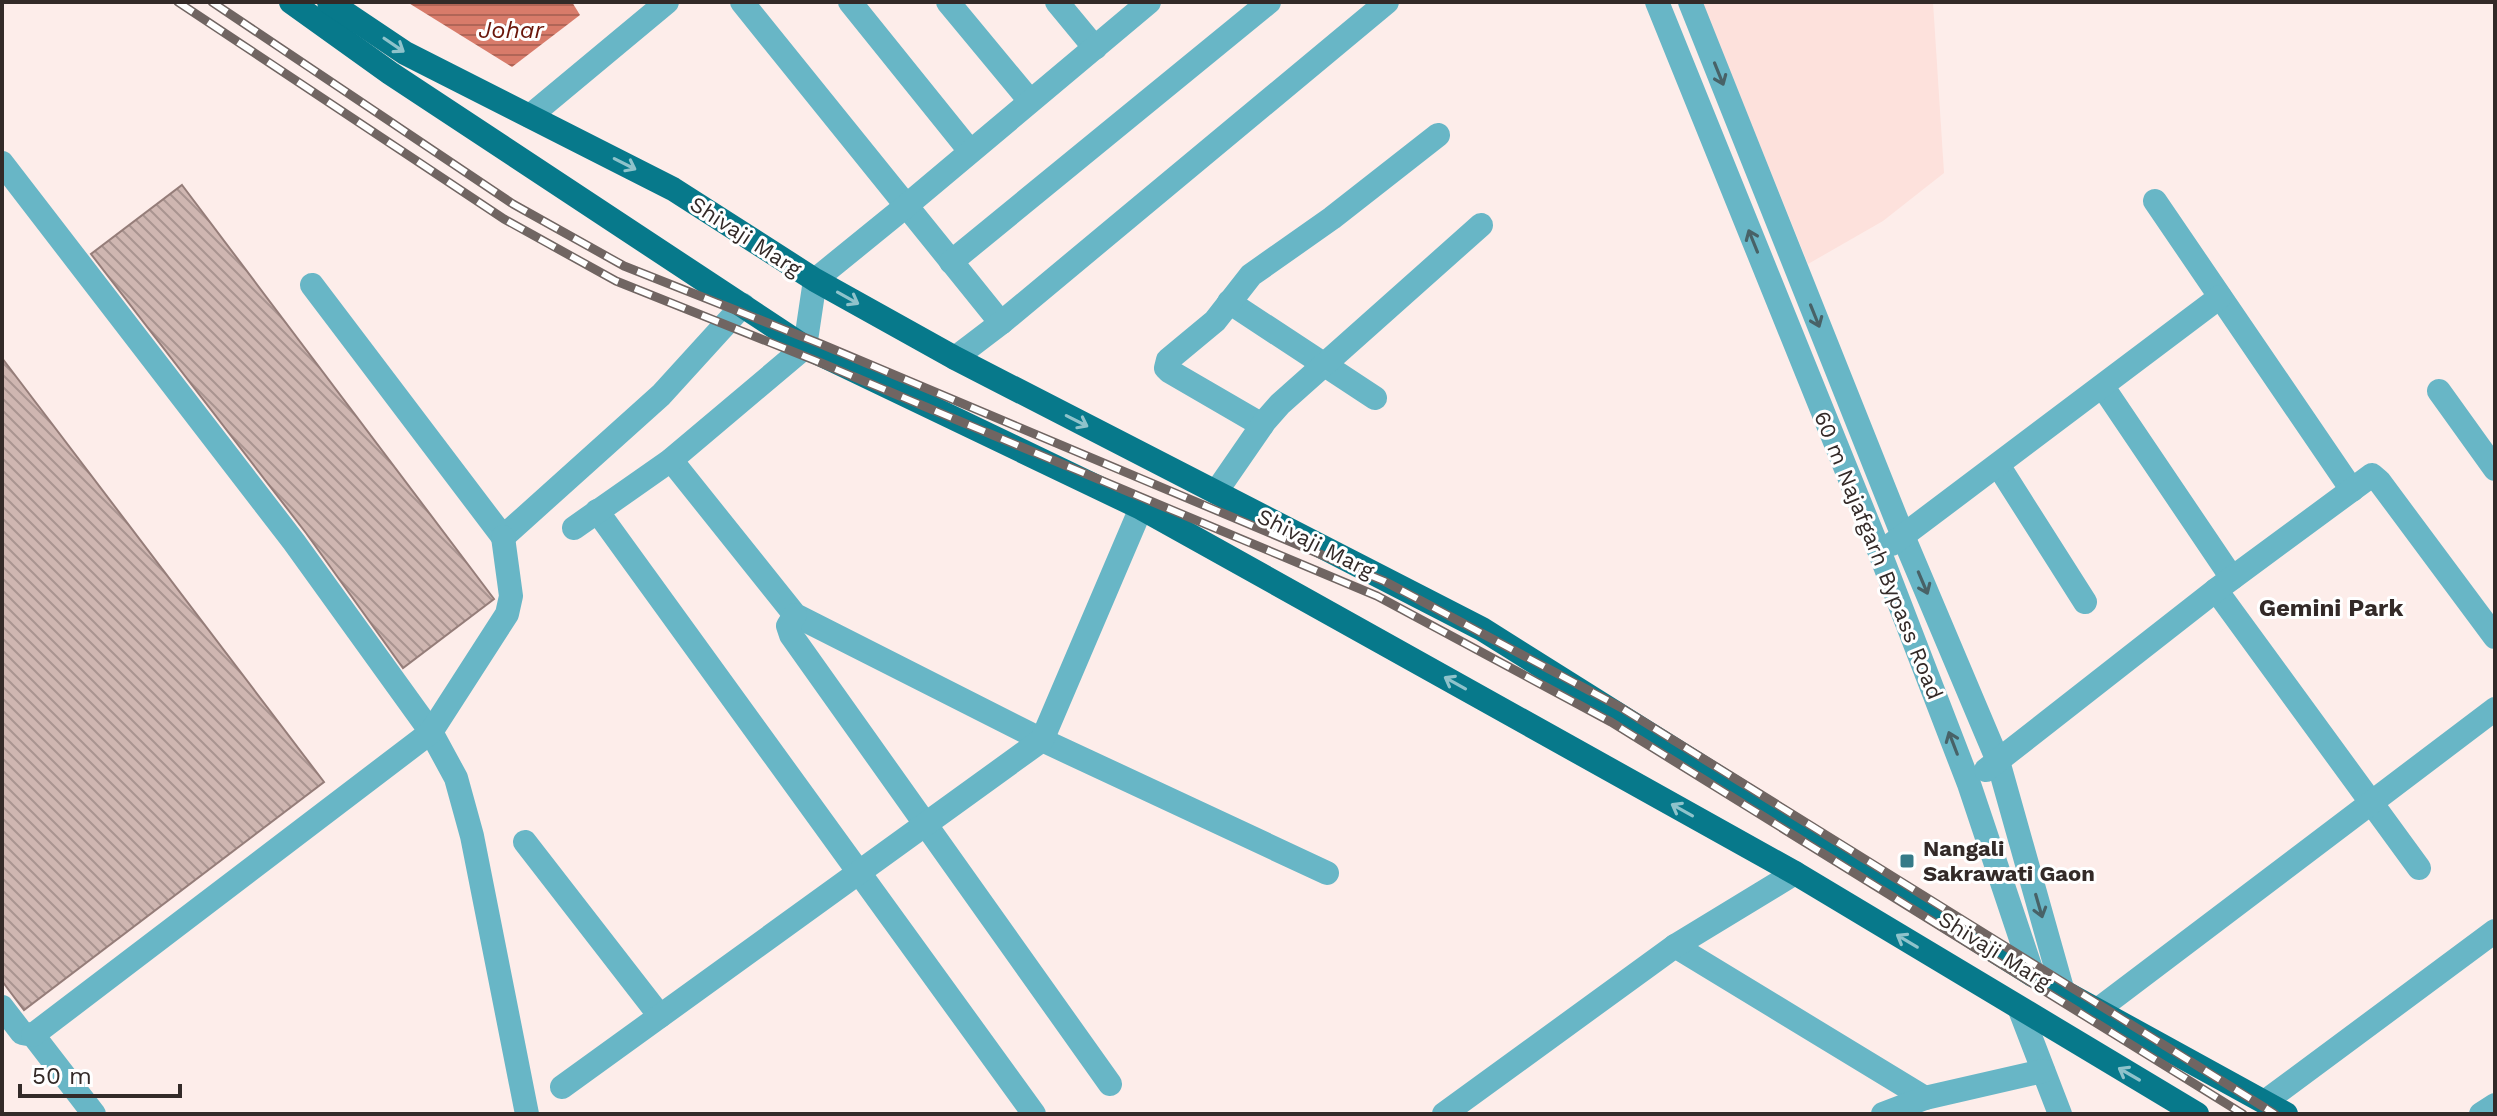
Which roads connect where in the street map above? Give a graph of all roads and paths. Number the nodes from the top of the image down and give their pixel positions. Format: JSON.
{"nodes":[{"id":1,"x":291,"y":2,"type":"edge"},
{"id":2,"x":329,"y":2,"type":"edge"},
{"id":3,"x":667,"y":2,"type":"edge"},
{"id":4,"x":742,"y":2,"type":"edge"},
{"id":5,"x":850,"y":2,"type":"edge"},
{"id":6,"x":948,"y":2,"type":"edge"},
{"id":7,"x":1057,"y":2,"type":"edge"},
{"id":8,"x":1149,"y":2,"type":"edge"},
{"id":9,"x":1269,"y":2,"type":"edge"},
{"id":10,"x":1387,"y":2,"type":"edge"},
{"id":11,"x":1657,"y":2,"type":"edge"},
{"id":12,"x":1690,"y":2,"type":"edge"},
{"id":13,"x":1095,"y":48,"type":"junction"},
{"id":14,"x":1030,"y":101,"type":"junction"},
{"id":15,"x":530,"y":116,"type":"junction"},
{"id":16,"x":1438,"y":135,"type":"dead end"},
{"id":17,"x":970,"y":151,"type":"junction"},
{"id":18,"x":2,"y":163,"type":"edge"},
{"id":19,"x":2155,"y":201,"type":"dead end"},
{"id":20,"x":906,"y":206,"type":"junction"},
{"id":21,"x":1481,"y":225,"type":"dead end"},
{"id":22,"x":951,"y":262,"type":"junction"},
{"id":23,"x":815,"y":280,"type":"junction"},
{"id":24,"x":312,"y":285,"type":"dead end"},
{"id":25,"x":2220,"y":297,"type":"junction"},
{"id":26,"x":1229,"y":302,"type":"junction"},
{"id":27,"x":743,"y":305,"type":"junction"},
{"id":28,"x":1001,"y":323,"type":"junction"},
{"id":29,"x":805,"y":347,"type":"junction"},
{"id":30,"x":955,"y":358,"type":"junction"},
{"id":31,"x":1322,"y":365,"type":"junction"},
{"id":32,"x":2103,"y":387,"type":"junction"},
{"id":33,"x":2439,"y":391,"type":"dead end"},
{"id":34,"x":1375,"y":398,"type":"dead end"},
{"id":35,"x":1262,"y":425,"type":"junction"},
{"id":36,"x":671,"y":460,"type":"junction"},
{"id":37,"x":1998,"y":465,"type":"junction"},
{"id":38,"x":2495,"y":469,"type":"edge"},
{"id":39,"x":2352,"y":490,"type":"junction"},
{"id":40,"x":1216,"y":492,"type":"junction"},
{"id":41,"x":1141,"y":508,"type":"junction"},
{"id":42,"x":597,"y":511,"type":"junction"},
{"id":43,"x":574,"y":528,"type":"dead end"},
{"id":44,"x":1903,"y":536,"type":"junction"},
{"id":45,"x":503,"y":537,"type":"junction"},
{"id":46,"x":1880,"y":553,"type":"junction"},
{"id":47,"x":2224,"y":584,"type":"junction"},
{"id":48,"x":2085,"y":602,"type":"dead end"},
{"id":49,"x":793,"y":625,"type":"junction"},
{"id":50,"x":2495,"y":637,"type":"edge"},
{"id":51,"x":2495,"y":709,"type":"edge"},
{"id":52,"x":431,"y":732,"type":"junction"},
{"id":53,"x":1042,"y":740,"type":"junction"},
{"id":54,"x":1998,"y":761,"type":"junction"},
{"id":55,"x":1969,"y":784,"type":"junction"},
{"id":56,"x":2370,"y":801,"type":"junction"},
{"id":57,"x":923,"y":825,"type":"junction"},
{"id":58,"x":525,"y":842,"type":"dead end"},
{"id":59,"x":2419,"y":868,"type":"dead end"},
{"id":60,"x":858,"y":873,"type":"junction"},
{"id":61,"x":1327,"y":873,"type":"dead end"},
{"id":62,"x":1795,"y":873,"type":"junction"},
{"id":63,"x":2495,"y":931,"type":"edge"},
{"id":64,"x":1675,"y":946,"type":"junction"},
{"id":65,"x":2033,"y":975,"type":"junction"},
{"id":66,"x":2063,"y":992,"type":"junction"},
{"id":67,"x":2,"y":1007,"type":"edge"},
{"id":68,"x":2020,"y":1010,"type":"junction"},
{"id":69,"x":2096,"y":1011,"type":"junction"},
{"id":70,"x":660,"y":1016,"type":"junction"},
{"id":71,"x":2053,"y":1030,"type":"junction"},
{"id":72,"x":33,"y":1035,"type":"junction"},
{"id":73,"x":2043,"y":1071,"type":"junction"},
{"id":74,"x":1110,"y":1084,"type":"dead end"},
{"id":75,"x":562,"y":1087,"type":"dead end"},
{"id":76,"x":1925,"y":1098,"type":"junction"},
{"id":77,"x":2495,"y":1105,"type":"edge"},
{"id":78,"x":2276,"y":1107,"type":"edge"},
{"id":79,"x":94,"y":1114,"type":"edge"},
{"id":80,"x":527,"y":1114,"type":"edge"},
{"id":81,"x":1034,"y":1114,"type":"edge"},
{"id":82,"x":1444,"y":1114,"type":"edge"},
{"id":83,"x":1883,"y":1114,"type":"edge"},
{"id":84,"x":2060,"y":1114,"type":"edge"},
{"id":85,"x":2197,"y":1114,"type":"edge"},
{"id":86,"x":2481,"y":1114,"type":"edge"}],
"edges":[{"from":1,"to":27,"type":"main road","name":"Shivaji Marg"},
{"from":2,"to":15,"type":"main road","name":"Shivaji Marg","one_way":true},
{"from":3,"to":15,"type":"street"},
{"from":4,"to":20,"type":"street"},
{"from":5,"to":17,"type":"street"},
{"from":6,"to":14,"type":"street"},
{"from":7,"to":13,"type":"street"},
{"from":8,"to":13,"type":"street"},
{"from":9,"to":22,"type":"street"},
{"from":10,"to":28,"type":"street"},
{"from":46,"to":11,"type":"street","name":"60 m Najafgarh Bypass Road","one_way":true},
{"from":12,"to":44,"type":"street","name":"60 m Najafgarh Bypass Road","one_way":true},
{"from":13,"to":14,"type":"street"},
{"from":14,"to":17,"type":"street"},
{"from":15,"to":23,"type":"main road","name":"Shivaji Marg","one_way":true},
{"from":16,"to":26,"type":"street"},
{"from":17,"to":20,"type":"street"},
{"from":18,"to":52,"type":"street"},
{"from":19,"to":25,"type":"street"},
{"from":20,"to":22,"type":"street"},
{"from":20,"to":23,"type":"street"},
{"from":21,"to":31,"type":"street"},
{"from":22,"to":28,"type":"street"},
{"from":23,"to":29,"type":"street"},
{"from":23,"to":30,"type":"main road","name":"Shivaji Marg","one_way":true},
{"from":24,"to":45,"type":"street"},
{"from":25,"to":32,"type":"street"},
{"from":25,"to":39,"type":"street"},
{"from":26,"to":31,"type":"street"},
{"from":26,"to":35,"type":"street"},
{"from":27,"to":29,"type":"main road","name":"Shivaji Marg"},
{"from":27,"to":45,"type":"street"},
{"from":28,"to":30,"type":"street"},
{"from":29,"to":36,"type":"street"},
{"from":29,"to":41,"type":"main road","name":"Shivaji Marg"},
{"from":30,"to":40,"type":"main road","name":"Shivaji Marg","one_way":true},
{"from":31,"to":34,"type":"street"},
{"from":31,"to":35,"type":"street"},
{"from":32,"to":37,"type":"street"},
{"from":32,"to":47,"type":"street"},
{"from":33,"to":38,"type":"street"},
{"from":35,"to":40,"type":"street"},
{"from":36,"to":42,"type":"street"},
{"from":36,"to":49,"type":"street"},
{"from":37,"to":44,"type":"street"},
{"from":37,"to":48,"type":"street"},
{"from":39,"to":47,"type":"street"},
{"from":39,"to":50,"type":"street"},
{"from":40,"to":65,"type":"main road","name":"Shivaji Marg"},
{"from":41,"to":53,"type":"street"},
{"from":62,"to":41,"type":"main road","name":"Shivaji Marg","one_way":true},
{"from":42,"to":43,"type":"street"},
{"from":42,"to":60,"type":"street"},
{"from":44,"to":46,"type":"street"},
{"from":44,"to":54,"type":"street","name":"60 m Najafgarh Bypass Road","one_way":true},
{"from":45,"to":52,"type":"street"},
{"from":55,"to":46,"type":"street","name":"60 m Najafgarh Bypass Road","one_way":true},
{"from":47,"to":54,"type":"street"},
{"from":47,"to":56,"type":"street"},
{"from":49,"to":53,"type":"street"},
{"from":49,"to":57,"type":"street"},
{"from":51,"to":56,"type":"street"},
{"from":52,"to":72,"type":"street"},
{"from":52,"to":80,"type":"street"},
{"from":53,"to":57,"type":"street"},
{"from":53,"to":61,"type":"street"},
{"from":54,"to":55,"type":"street"},
{"from":54,"to":66,"type":"street","name":"60 m Najafgarh Bypass Road","one_way":true},
{"from":55,"to":65,"type":"street","name":"60 m Najafgarh Bypass Road"},
{"from":56,"to":59,"type":"street"},
{"from":56,"to":69,"type":"street"},
{"from":57,"to":60,"type":"street"},
{"from":57,"to":74,"type":"street"},
{"from":58,"to":70,"type":"street"},
{"from":60,"to":70,"type":"street"},
{"from":60,"to":81,"type":"street"},
{"from":62,"to":64,"type":"street"},
{"from":68,"to":62,"type":"main road","name":"Shivaji Marg","one_way":true},
{"from":63,"to":78,"type":"street"},
{"from":64,"to":76,"type":"street"},
{"from":64,"to":82,"type":"street"},
{"from":65,"to":66,"type":"main road","name":"Shivaji Marg"},
{"from":65,"to":68,"type":"main road"},
{"from":66,"to":69,"type":"main road","name":"Shivaji Marg"},
{"from":66,"to":71,"type":"main road"},
{"from":67,"to":72,"type":"street"},
{"from":68,"to":71,"type":"main road","name":"Shivaji Marg"},
{"from":68,"to":73,"type":"street"},
{"from":69,"to":78,"type":"main road","name":"Shivaji Marg"},
{"from":70,"to":75,"type":"street"},
{"from":85,"to":71,"type":"main road","name":"Shivaji Marg","one_way":true},
{"from":72,"to":79,"type":"street"},
{"from":73,"to":76,"type":"street"},
{"from":73,"to":84,"type":"street"},
{"from":76,"to":83,"type":"street"},
{"from":77,"to":86,"type":"street"}]}
